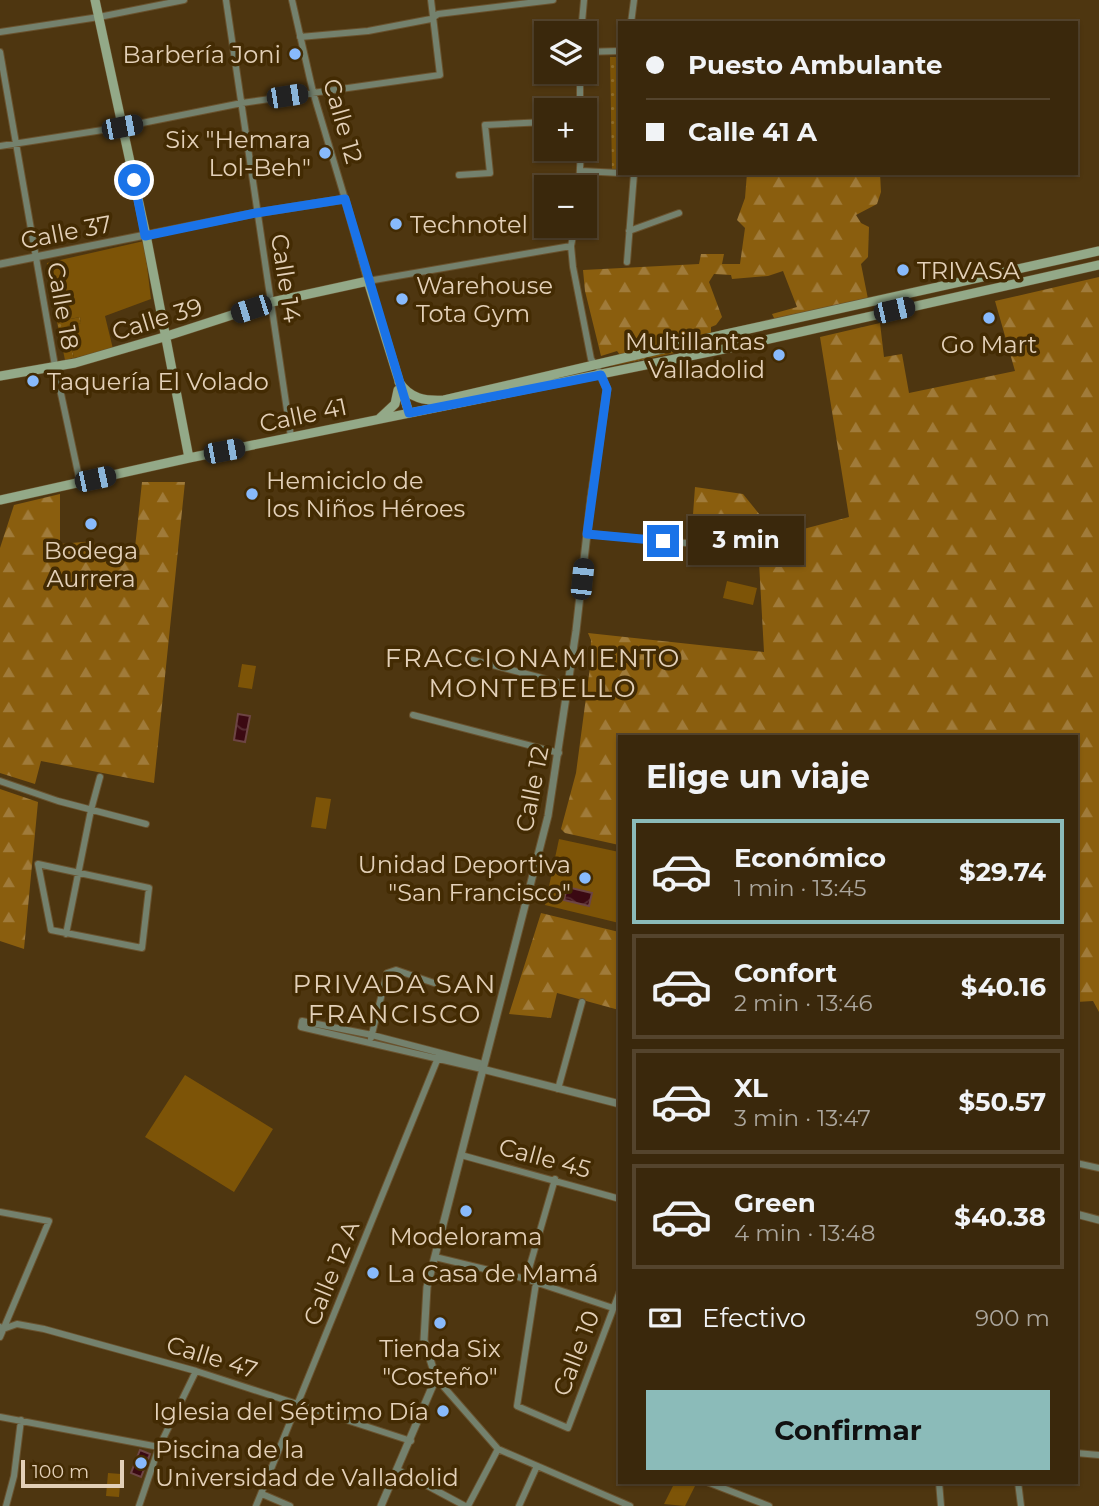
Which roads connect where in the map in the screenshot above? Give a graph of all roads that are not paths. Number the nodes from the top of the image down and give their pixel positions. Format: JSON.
{"nodes":[{"id":1,"x":95,"y":0,"type":"edge"},
{"id":2,"x":184,"y":0,"type":"edge"},
{"id":3,"x":226,"y":0,"type":"edge"},
{"id":4,"x":292,"y":0,"type":"edge"},
{"id":5,"x":431,"y":0,"type":"edge"},
{"id":6,"x":472,"y":0,"type":"edge"},
{"id":7,"x":553,"y":0,"type":"edge"},
{"id":8,"x":584,"y":0,"type":"edge"},
{"id":9,"x":634,"y":0,"type":"edge"},
{"id":10,"x":474,"y":10,"type":"junction"},
{"id":11,"x":99,"y":17,"type":"junction"},
{"id":12,"x":434,"y":18,"type":"junction"},
{"id":13,"x":583,"y":21,"type":"edge"},
{"id":14,"x":631,"y":21,"type":"edge"},
{"id":15,"x":0,"y":32,"type":"edge"},
{"id":16,"x":300,"y":37,"type":"junction"},
{"id":17,"x":618,"y":51,"type":"edge"},
{"id":18,"x":0,"y":52,"type":"edge"},
{"id":19,"x":597,"y":52,"type":"edge"},
{"id":20,"x":313,"y":92,"type":"junction"},
{"id":21,"x":242,"y":103,"type":"junction"},
{"id":22,"x":534,"y":123,"type":"edge"},
{"id":23,"x":122,"y":127,"type":"junction"},
{"id":24,"x":15,"y":144,"type":"junction"},
{"id":25,"x":0,"y":146,"type":"edge"},
{"id":26,"x":581,"y":161,"type":"edge"},
{"id":27,"x":581,"y":171,"type":"junction"},
{"id":28,"x":618,"y":173,"type":"edge"},
{"id":29,"x":459,"y":175,"type":"dead end"},
{"id":30,"x":580,"y":175,"type":"edge"},
{"id":31,"x":637,"y":175,"type":"edge"},
{"id":32,"x":345,"y":199,"type":"junction"},
{"id":33,"x":256,"y":213,"type":"junction"},
{"id":34,"x":678,"y":213,"type":"dead end"},
{"id":35,"x":629,"y":231,"type":"junction"},
{"id":36,"x":145,"y":236,"type":"junction"},
{"id":37,"x":573,"y":238,"type":"edge"},
{"id":38,"x":571,"y":246,"type":"junction"},
{"id":39,"x":1099,"y":251,"type":"edge"},
{"id":40,"x":35,"y":258,"type":"junction"},
{"id":41,"x":627,"y":262,"type":"dead end"},
{"id":42,"x":0,"y":264,"type":"edge"},
{"id":43,"x":1099,"y":265,"type":"edge"},
{"id":44,"x":368,"y":281,"type":"junction"},
{"id":45,"x":272,"y":302,"type":"junction"},
{"id":46,"x":726,"y":334,"type":"junction"},
{"id":47,"x":164,"y":337,"type":"junction"},
{"id":48,"x":729,"y":348,"type":"junction"},
{"id":49,"x":595,"y":365,"type":"junction"},
{"id":50,"x":55,"y":366,"type":"junction"},
{"id":51,"x":601,"y":375,"type":"junction"},
{"id":52,"x":0,"y":376,"type":"edge"},
{"id":53,"x":398,"y":382,"type":"junction"},
{"id":54,"x":409,"y":413,"type":"junction"},
{"id":55,"x":373,"y":421,"type":"junction"},
{"id":56,"x":291,"y":437,"type":"junction"},
{"id":57,"x":189,"y":458,"type":"junction"},
{"id":58,"x":80,"y":482,"type":"junction"},
{"id":59,"x":0,"y":500,"type":"edge"},
{"id":60,"x":587,"y":534,"type":"junction"},
{"id":61,"x":686,"y":543,"type":"dead end"},
{"id":62,"x":473,"y":660,"type":"dead end"},
{"id":63,"x":569,"y":685,"type":"junction"},
{"id":64,"x":413,"y":715,"type":"dead end"},
{"id":65,"x":559,"y":753,"type":"junction"},
{"id":66,"x":100,"y":777,"type":"dead end"},
{"id":67,"x":0,"y":781,"type":"edge"},
{"id":68,"x":91,"y":810,"type":"junction"},
{"id":69,"x":146,"y":824,"type":"dead end"},
{"id":70,"x":78,"y":872,"type":"junction"},
{"id":71,"x":66,"y":934,"type":"junction"},
{"id":72,"x":434,"y":983,"type":"dead end"},
{"id":73,"x":582,"y":1002,"type":"dead end"},
{"id":74,"x":371,"y":1039,"type":"junction"},
{"id":75,"x":438,"y":1057,"type":"junction"},
{"id":76,"x":484,"y":1068,"type":"junction"},
{"id":77,"x":558,"y":1089,"type":"junction"},
{"id":78,"x":618,"y":1104,"type":"edge"},
{"id":79,"x":461,"y":1155,"type":"junction"},
{"id":80,"x":1078,"y":1163,"type":"edge"},
{"id":81,"x":1099,"y":1168,"type":"edge"},
{"id":82,"x":555,"y":1180,"type":"junction"},
{"id":83,"x":618,"y":1198,"type":"edge"},
{"id":84,"x":0,"y":1212,"type":"edge"},
{"id":85,"x":1078,"y":1215,"type":"edge"},
{"id":86,"x":1099,"y":1220,"type":"edge"},
{"id":87,"x":435,"y":1256,"type":"junction"},
{"id":88,"x":526,"y":1279,"type":"junction"},
{"id":89,"x":536,"y":1283,"type":"junction"},
{"id":90,"x":618,"y":1296,"type":"edge"},
{"id":91,"x":613,"y":1308,"type":"junction"},
{"id":92,"x":3,"y":1326,"type":"edge"},
{"id":93,"x":0,"y":1337,"type":"edge"},
{"id":94,"x":196,"y":1371,"type":"junction"},
{"id":95,"x":436,"y":1378,"type":"junction"},
{"id":96,"x":299,"y":1404,"type":"junction"},
{"id":97,"x":0,"y":1417,"type":"edge"},
{"id":98,"x":22,"y":1420,"type":"junction"},
{"id":99,"x":411,"y":1441,"type":"junction"},
{"id":100,"x":159,"y":1447,"type":"junction"},
{"id":101,"x":498,"y":1449,"type":"junction"},
{"id":102,"x":1078,"y":1453,"type":"edge"},
{"id":103,"x":1099,"y":1455,"type":"edge"},
{"id":104,"x":537,"y":1466,"type":"junction"},
{"id":105,"x":398,"y":1470,"type":"junction"},
{"id":106,"x":711,"y":1484,"type":"edge"},
{"id":107,"x":939,"y":1484,"type":"edge"},
{"id":108,"x":1018,"y":1484,"type":"edge"},
{"id":109,"x":262,"y":1494,"type":"junction"},
{"id":110,"x":6,"y":1506,"type":"edge"},
{"id":111,"x":138,"y":1506,"type":"edge"},
{"id":112,"x":256,"y":1506,"type":"edge"},
{"id":113,"x":290,"y":1506,"type":"edge"},
{"id":114,"x":381,"y":1506,"type":"edge"},
{"id":115,"x":467,"y":1506,"type":"edge"},
{"id":116,"x":519,"y":1506,"type":"edge"},
{"id":117,"x":630,"y":1506,"type":"edge"},
{"id":118,"x":769,"y":1506,"type":"edge"},
{"id":119,"x":941,"y":1506,"type":"edge"},
{"id":120,"x":1021,"y":1506,"type":"edge"}],
"edges":[{"from":1,"to":11,"type":"main road"},
{"from":2,"to":11,"type":"street"},
{"from":3,"to":21,"type":"street","name":"Calle 14"},
{"from":4,"to":16,"type":"street","name":"Calle 12"},
{"from":5,"to":12,"type":"street"},
{"from":6,"to":10,"type":"street"},
{"from":7,"to":10,"type":"street"},
{"from":8,"to":13,"type":"street"},
{"from":9,"to":14,"type":"street"},
{"from":10,"to":12,"type":"street"},
{"from":11,"to":15,"type":"street"},
{"from":11,"to":23,"type":"main road"},
{"from":12,"to":16,"type":"street"},
{"from":12,"to":20,"type":"street"},
{"from":16,"to":20,"type":"street","name":"Calle 12"},
{"from":17,"to":19,"type":"street"},
{"from":18,"to":24,"type":"street","name":"Calle 18"},
{"from":20,"to":21,"type":"street"},
{"from":20,"to":32,"type":"street","name":"Calle 12"},
{"from":21,"to":23,"type":"street"},
{"from":21,"to":33,"type":"street","name":"Calle 14"},
{"from":22,"to":29,"type":"street"},
{"from":23,"to":24,"type":"street"},
{"from":23,"to":36,"type":"main road"},
{"from":24,"to":25,"type":"street"},
{"from":24,"to":40,"type":"street","name":"Calle 18"},
{"from":26,"to":27,"type":"street"},
{"from":27,"to":28,"type":"street"},
{"from":27,"to":30,"type":"street"},
{"from":31,"to":35,"type":"street"},
{"from":32,"to":33,"type":"street","name":"Calle 37"},
{"from":32,"to":44,"type":"street","name":"Calle 12"},
{"from":33,"to":36,"type":"street","name":"Calle 37"},
{"from":33,"to":45,"type":"street","name":"Calle 14"},
{"from":34,"to":35,"type":"street"},
{"from":35,"to":41,"type":"street"},
{"from":36,"to":40,"type":"street","name":"Calle 37"},
{"from":36,"to":47,"type":"main road"},
{"from":37,"to":38,"type":"street"},
{"from":38,"to":44,"type":"street","name":"Calle 39"},
{"from":38,"to":49,"type":"street"},
{"from":39,"to":46,"type":"main road"},
{"from":40,"to":42,"type":"street","name":"Calle 37"},
{"from":40,"to":50,"type":"street","name":"Calle 18"},
{"from":43,"to":48,"type":"main road","name":"Calle 41"},
{"from":44,"to":45,"type":"main road","name":"Calle 39"},
{"from":44,"to":53,"type":"main road","name":"Calle 12"},
{"from":45,"to":47,"type":"main road","name":"Calle 39"},
{"from":45,"to":56,"type":"street","name":"Calle 14"},
{"from":46,"to":48,"type":"main road"},
{"from":46,"to":49,"type":"main road"},
{"from":47,"to":50,"type":"main road","name":"Calle 39"},
{"from":47,"to":57,"type":"main road"},
{"from":48,"to":51,"type":"main road","name":"Calle 41"},
{"from":49,"to":51,"type":"street","name":"Calle 12"},
{"from":49,"to":53,"type":"main road"},
{"from":50,"to":52,"type":"main road","name":"Calle 39"},
{"from":50,"to":58,"type":"street","name":"Calle 18"},
{"from":51,"to":54,"type":"main road","name":"Calle 41"},
{"from":51,"to":60,"type":"street","name":"Calle 12"},
{"from":53,"to":54,"type":"main road","name":"Calle 12"},
{"from":53,"to":55,"type":"main road"},
{"from":54,"to":55,"type":"main road","name":"Calle 41"},
{"from":55,"to":56,"type":"main road","name":"Calle 41"},
{"from":56,"to":57,"type":"main road","name":"Calle 41"},
{"from":57,"to":58,"type":"main road","name":"Calle 41"},
{"from":58,"to":59,"type":"main road","name":"Calle 41"},
{"from":60,"to":61,"type":"street"},
{"from":60,"to":63,"type":"street","name":"Calle 12"},
{"from":62,"to":63,"type":"street"},
{"from":63,"to":65,"type":"street","name":"Calle 12"},
{"from":64,"to":65,"type":"street"},
{"from":65,"to":76,"type":"street","name":"Calle 12"},
{"from":66,"to":68,"type":"street"},
{"from":67,"to":68,"type":"street"},
{"from":68,"to":69,"type":"street"},
{"from":68,"to":70,"type":"street"},
{"from":70,"to":71,"type":"street"},
{"from":70,"to":71,"type":"street"},
{"from":70,"to":71,"type":"street"},
{"from":72,"to":74,"type":"street"},
{"from":73,"to":77,"type":"street"},
{"from":74,"to":74,"type":"street"},
{"from":74,"to":75,"type":"street"},
{"from":75,"to":76,"type":"street"},
{"from":75,"to":96,"type":"street","name":"Calle 12 A"},
{"from":76,"to":77,"type":"street"},
{"from":76,"to":79,"type":"street","name":"Calle 12"},
{"from":77,"to":78,"type":"street"},
{"from":79,"to":82,"type":"street","name":"Calle 45"},
{"from":79,"to":87,"type":"street","name":"Calle 12"},
{"from":80,"to":81,"type":"street"},
{"from":82,"to":83,"type":"street","name":"Calle 45"},
{"from":82,"to":88,"type":"street"},
{"from":84,"to":92,"type":"street"},
{"from":85,"to":86,"type":"street"},
{"from":87,"to":88,"type":"street"},
{"from":87,"to":95,"type":"street","name":"Calle 12"},
{"from":88,"to":89,"type":"street"},
{"from":89,"to":91,"type":"street"},
{"from":89,"to":91,"type":"street","name":"Calle 10"},
{"from":90,"to":91,"type":"street","name":"Calle 10"},
{"from":92,"to":93,"type":"street"},
{"from":92,"to":94,"type":"street","name":"Calle 47"},
{"from":94,"to":96,"type":"street","name":"Calle 47"},
{"from":94,"to":100,"type":"street"},
{"from":95,"to":99,"type":"street"},
{"from":95,"to":101,"type":"street","name":"Calle 12"},
{"from":96,"to":99,"type":"street","name":"Calle 47"},
{"from":96,"to":109,"type":"street","name":"Calle 12 A"},
{"from":97,"to":98,"type":"street"},
{"from":98,"to":100,"type":"street"},
{"from":98,"to":110,"type":"street"},
{"from":99,"to":105,"type":"street"},
{"from":100,"to":111,"type":"street"},
{"from":101,"to":104,"type":"street"},
{"from":101,"to":115,"type":"street"},
{"from":102,"to":103,"type":"street"},
{"from":104,"to":116,"type":"street"},
{"from":104,"to":117,"type":"street"},
{"from":105,"to":114,"type":"street"},
{"from":105,"to":115,"type":"street"},
{"from":106,"to":118,"type":"street"},
{"from":107,"to":119,"type":"street"},
{"from":108,"to":120,"type":"street"},
{"from":109,"to":112,"type":"street","name":"Calle 12 A"},
{"from":109,"to":113,"type":"street"}]}
